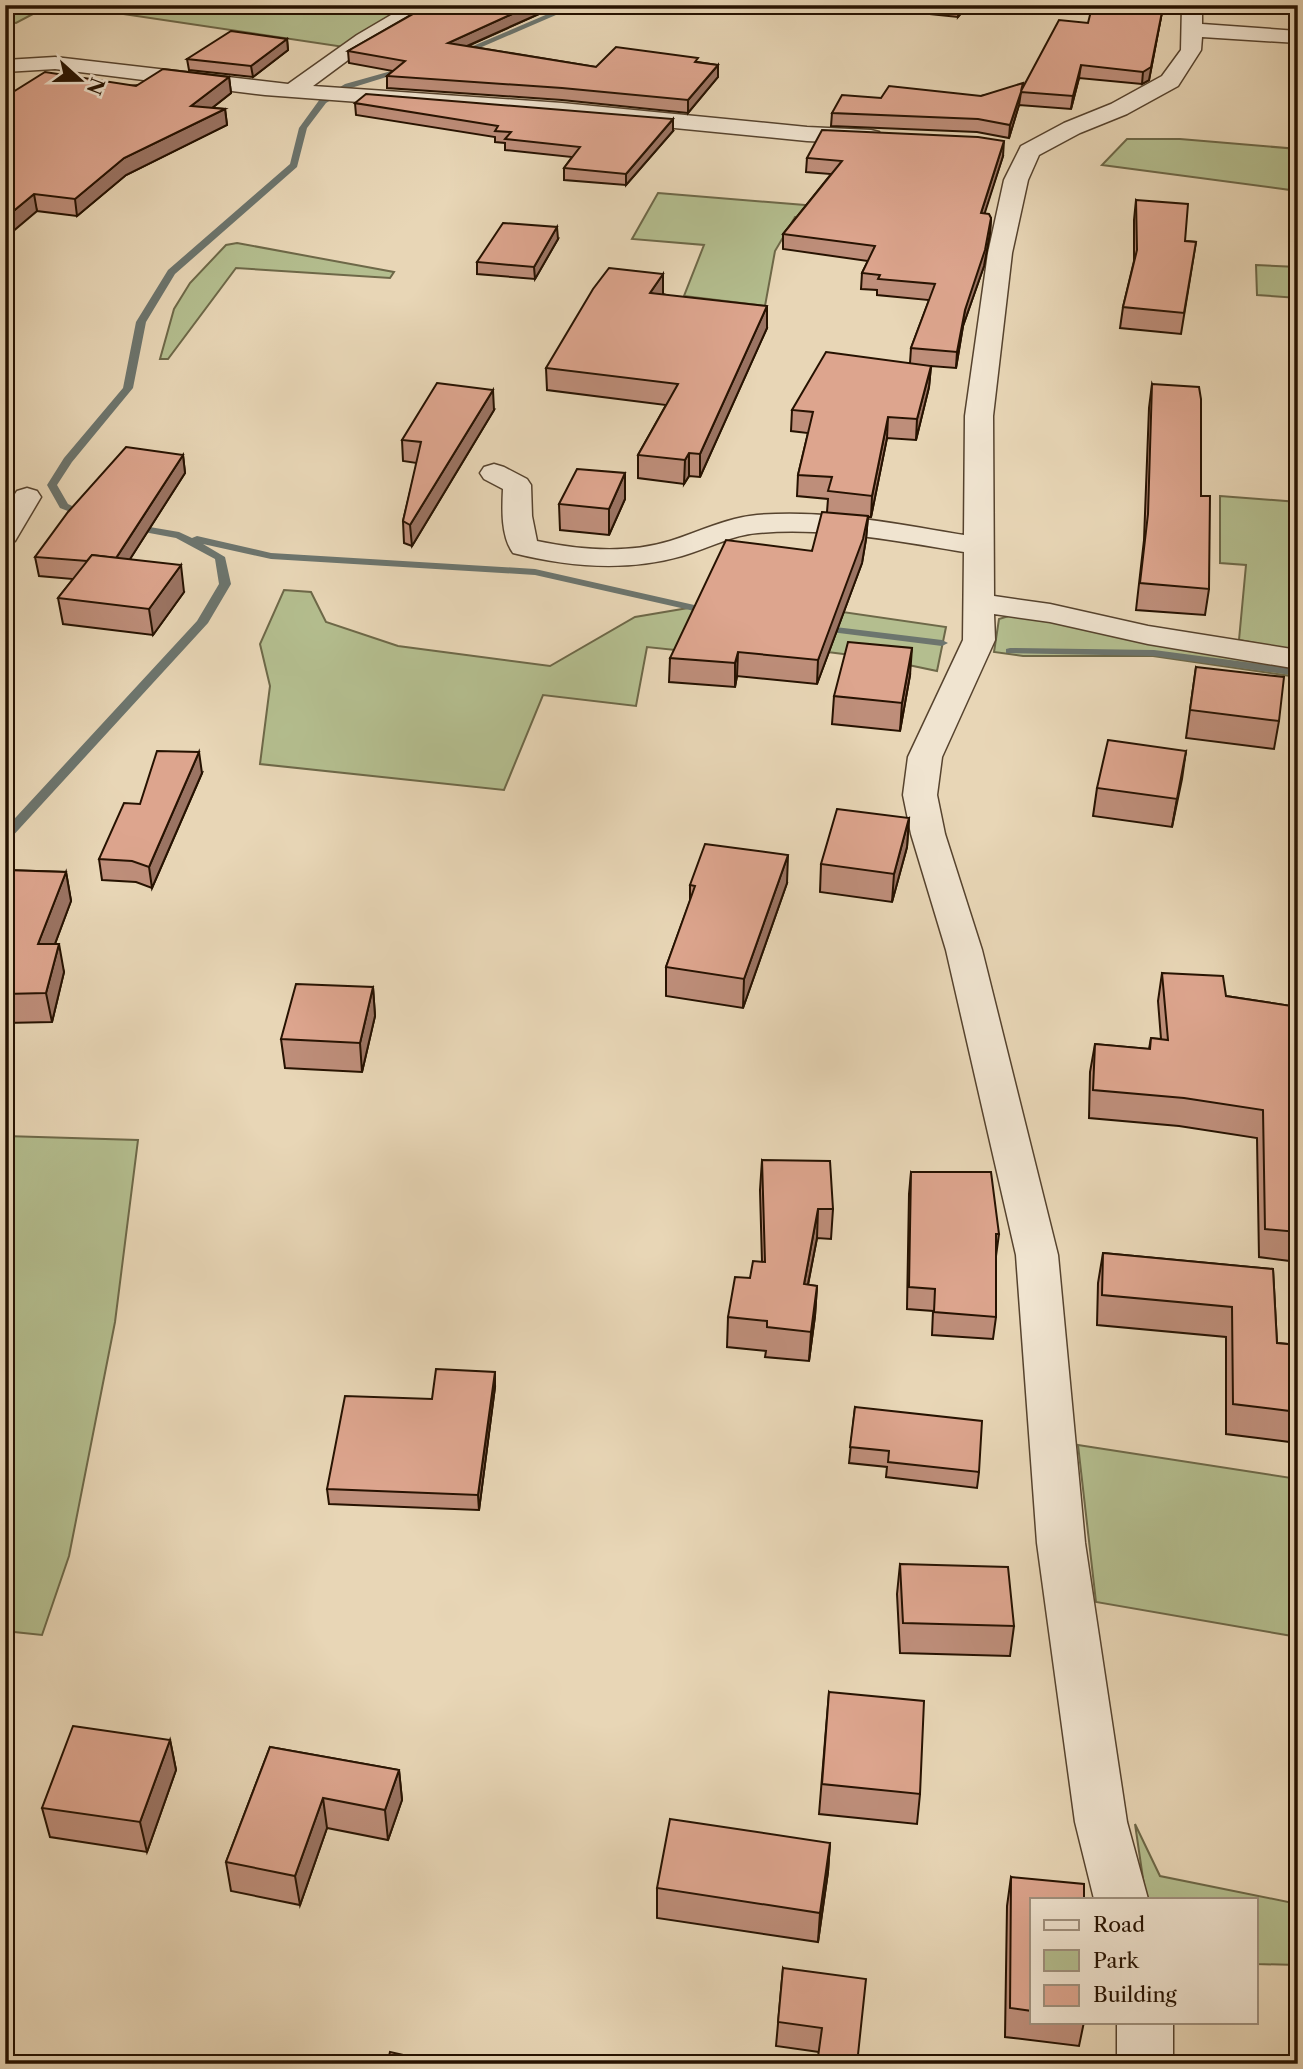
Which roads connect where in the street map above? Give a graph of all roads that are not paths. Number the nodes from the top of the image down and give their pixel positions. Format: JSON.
{"nodes":[{"id":1,"x":423,"y":5,"type":"edge"},
{"id":2,"x":1192,"y":18,"type":"edge"},
{"id":3,"x":1298,"y":37,"type":"edge"},
{"id":4,"x":5,"y":66,"type":"edge"},
{"id":5,"x":293,"y":90,"type":"junction"},
{"id":6,"x":898,"y":138,"type":"edge"},
{"id":7,"x":494,"y":473,"type":"dead end"},
{"id":8,"x":27,"y":497,"type":"dead end"},
{"id":9,"x":5,"y":535,"type":"edge"},
{"id":10,"x":980,"y":546,"type":"junction"},
{"id":11,"x":979,"y":603,"type":"junction"},
{"id":12,"x":1298,"y":660,"type":"edge"},
{"id":13,"x":1121,"y":1898,"type":"edge"},
{"id":14,"x":1145,"y":2024,"type":"edge"},
{"id":15,"x":1145,"y":2064,"type":"edge"}],
"edges":[{"from":1,"to":5,"type":"street"},
{"from":2,"to":3,"type":"street"},
{"from":2,"to":10,"type":"street"},
{"from":4,"to":5,"type":"street"},
{"from":5,"to":6,"type":"street"},
{"from":7,"to":10,"type":"street"},
{"from":8,"to":9,"type":"street"},
{"from":10,"to":11,"type":"street"},
{"from":11,"to":12,"type":"street"},
{"from":11,"to":13,"type":"street"},
{"from":14,"to":15,"type":"street"}]}
